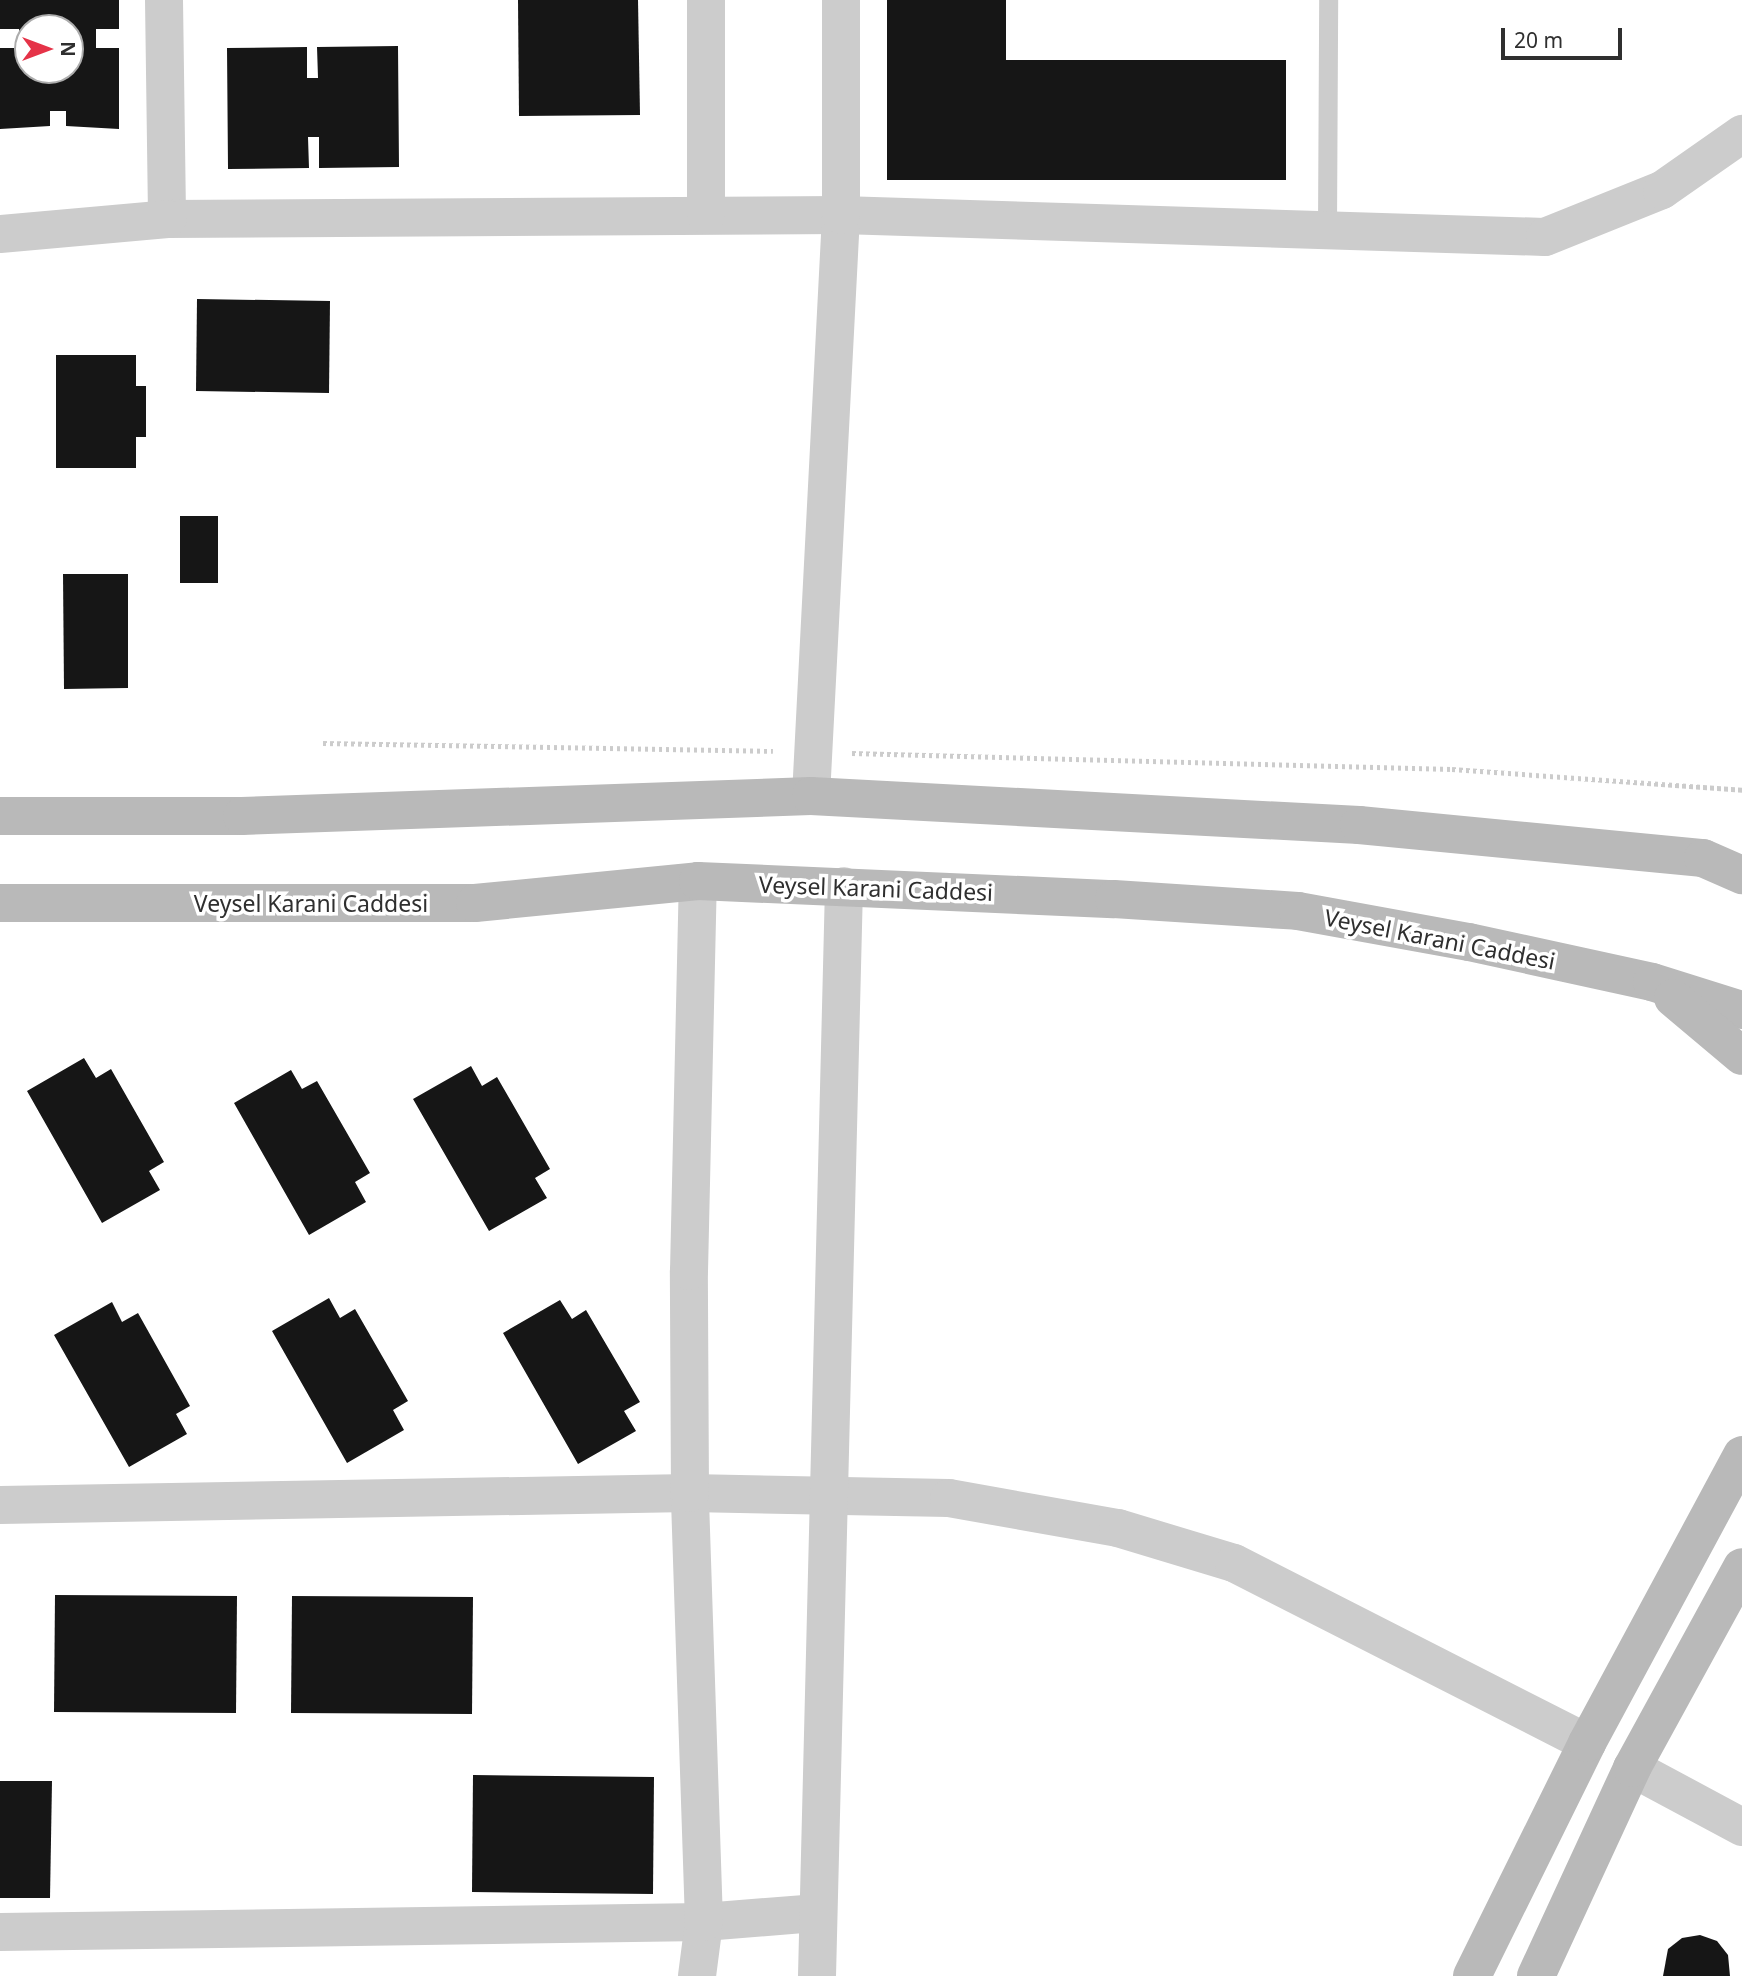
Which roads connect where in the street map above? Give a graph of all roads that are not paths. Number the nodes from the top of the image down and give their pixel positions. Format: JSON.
{"nodes":[{"id":1,"x":164,"y":0,"type":"edge"},
{"id":2,"x":706,"y":0,"type":"edge"},
{"id":3,"x":841,"y":0,"type":"edge"},
{"id":4,"x":1328,"y":0,"type":"edge"},
{"id":5,"x":1742,"y":134,"type":"edge"},
{"id":6,"x":706,"y":215,"type":"junction"},
{"id":7,"x":841,"y":215,"type":"junction"},
{"id":8,"x":167,"y":219,"type":"junction"},
{"id":9,"x":1327,"y":228,"type":"junction"},
{"id":10,"x":0,"y":234,"type":"edge"},
{"id":11,"x":811,"y":796,"type":"junction"},
{"id":12,"x":0,"y":816,"type":"edge"},
{"id":13,"x":1742,"y":856,"type":"edge"},
{"id":14,"x":1703,"y":858,"type":"junction"},
{"id":15,"x":1742,"y":875,"type":"edge"},
{"id":16,"x":698,"y":881,"type":"junction"},
{"id":17,"x":844,"y":887,"type":"junction"},
{"id":18,"x":0,"y":903,"type":"edge"},
{"id":19,"x":1652,"y":982,"type":"junction"},
{"id":20,"x":1742,"y":1010,"type":"edge"},
{"id":21,"x":1742,"y":1056,"type":"edge"},
{"id":22,"x":1742,"y":1455,"type":"edge"},
{"id":23,"x":690,"y":1493,"type":"junction"},
{"id":24,"x":830,"y":1493,"type":"junction"},
{"id":25,"x":0,"y":1505,"type":"edge"},
{"id":26,"x":1742,"y":1567,"type":"edge"},
{"id":27,"x":1587,"y":1743,"type":"junction"},
{"id":28,"x":1632,"y":1768,"type":"junction"},
{"id":29,"x":1742,"y":1827,"type":"edge"},
{"id":30,"x":815,"y":1913,"type":"junction"},
{"id":31,"x":704,"y":1922,"type":"junction"},
{"id":32,"x":0,"y":1932,"type":"edge"},
{"id":33,"x":697,"y":1976,"type":"edge"},
{"id":34,"x":817,"y":1976,"type":"edge"},
{"id":35,"x":1472,"y":1976,"type":"edge"},
{"id":36,"x":1536,"y":1976,"type":"edge"}],
"edges":[{"from":1,"to":8,"type":"street"},
{"from":2,"to":6,"type":"street"},
{"from":3,"to":7,"type":"street"},
{"from":4,"to":9,"type":"lane"},
{"from":5,"to":9,"type":"street"},
{"from":6,"to":7,"type":"street"},
{"from":6,"to":8,"type":"street"},
{"from":7,"to":9,"type":"street"},
{"from":7,"to":11,"type":"street"},
{"from":8,"to":10,"type":"street"},
{"from":11,"to":12,"type":"main road"},
{"from":11,"to":14,"type":"main road"},
{"from":13,"to":14,"type":"main road"},
{"from":14,"to":15,"type":"main road"},
{"from":16,"to":17,"type":"main road","name":"Veysel Karani Caddesi"},
{"from":16,"to":18,"type":"main road","name":"Veysel Karani Caddesi"},
{"from":16,"to":23,"type":"street"},
{"from":17,"to":19,"type":"main road","name":"Veysel Karani Caddesi"},
{"from":17,"to":24,"type":"street"},
{"from":19,"to":20,"type":"main road","name":"Veysel Karani Caddesi"},
{"from":19,"to":21,"type":"main road"},
{"from":22,"to":27,"type":"main road"},
{"from":23,"to":24,"type":"street"},
{"from":23,"to":25,"type":"street"},
{"from":23,"to":31,"type":"street"},
{"from":24,"to":27,"type":"street"},
{"from":24,"to":30,"type":"street"},
{"from":26,"to":28,"type":"main road"},
{"from":27,"to":35,"type":"main road"},
{"from":28,"to":29,"type":"street"},
{"from":28,"to":36,"type":"main road"},
{"from":30,"to":31,"type":"street"},
{"from":30,"to":34,"type":"street"},
{"from":31,"to":32,"type":"street"},
{"from":31,"to":33,"type":"street"}]}
